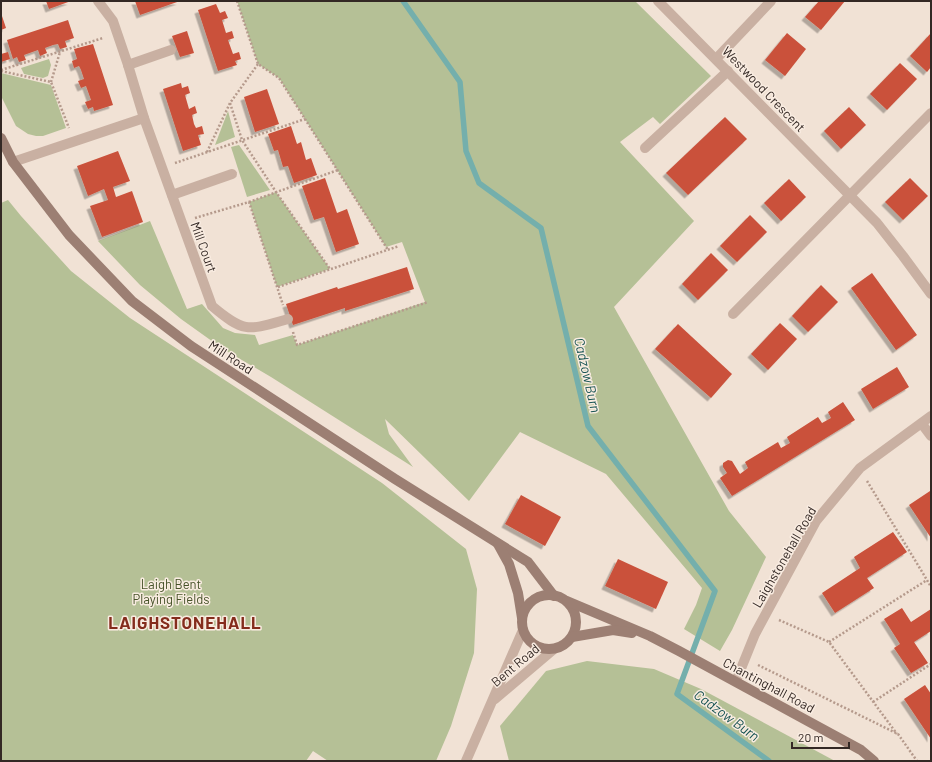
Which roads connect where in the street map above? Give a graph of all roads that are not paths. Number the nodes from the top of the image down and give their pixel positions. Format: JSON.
{"nodes":[{"id":1,"x":98,"y":1,"type":"edge"},
{"id":2,"x":658,"y":1,"type":"edge"},
{"id":3,"x":771,"y":1,"type":"edge"},
{"id":4,"x":171,"y":50,"type":"dead end"},
{"id":5,"x":716,"y":59,"type":"junction"},
{"id":6,"x":128,"y":65,"type":"junction"},
{"id":7,"x":728,"y":71,"type":"junction"},
{"id":8,"x":931,"y":113,"type":"edge"},
{"id":9,"x":144,"y":118,"type":"junction"},
{"id":10,"x":1,"y":138,"type":"edge"},
{"id":11,"x":645,"y":148,"type":"dead end"},
{"id":12,"x":13,"y":162,"type":"junction"},
{"id":13,"x":232,"y":174,"type":"dead end"},
{"id":14,"x":172,"y":195,"type":"junction"},
{"id":15,"x":850,"y":196,"type":"junction"},
{"id":16,"x":931,"y":294,"type":"edge"},
{"id":17,"x":733,"y":314,"type":"dead end"},
{"id":18,"x":288,"y":319,"type":"road end"},
{"id":19,"x":931,"y":416,"type":"edge"},
{"id":20,"x":922,"y":424,"type":"junction"},
{"id":21,"x":931,"y":436,"type":"edge"},
{"id":22,"x":496,"y":542,"type":"junction"},
{"id":23,"x":554,"y":596,"type":"junction"},
{"id":24,"x":567,"y":602,"type":"junction"},
{"id":25,"x":523,"y":625,"type":"junction"},
{"id":26,"x":650,"y":636,"type":"junction"},
{"id":27,"x":572,"y":637,"type":"junction"},
{"id":28,"x":554,"y":649,"type":"junction"},
{"id":29,"x":736,"y":681,"type":"junction"},
{"id":30,"x":493,"y":700,"type":"junction"},
{"id":31,"x":466,"y":761,"type":"edge"},
{"id":32,"x":874,"y":761,"type":"edge"}],
"edges":[{"from":1,"to":6,"type":"street","name":"Mill Court"},
{"from":2,"to":5,"type":"street","name":"Westwood Crescent"},
{"from":3,"to":5,"type":"street"},
{"from":4,"to":6,"type":"street"},
{"from":5,"to":7,"type":"street","name":"Westwood Crescent"},
{"from":6,"to":9,"type":"street","name":"Mill Court"},
{"from":7,"to":11,"type":"street"},
{"from":7,"to":15,"type":"street","name":"Westwood Crescent"},
{"from":8,"to":15,"type":"street"},
{"from":9,"to":12,"type":"street"},
{"from":9,"to":14,"type":"street","name":"Mill Court"},
{"from":10,"to":12,"type":"main road","name":"Mill Road"},
{"from":12,"to":22,"type":"main road","name":"Mill Road"},
{"from":13,"to":14,"type":"street"},
{"from":14,"to":18,"type":"street","name":"Mill Court"},
{"from":15,"to":16,"type":"street","name":"Westwood Crescent"},
{"from":15,"to":17,"type":"street"},
{"from":19,"to":20,"type":"street","name":"Laighstonehall Road"},
{"from":20,"to":21,"type":"street"},
{"from":20,"to":29,"type":"street","name":"Laighstonehall Road"},
{"from":22,"to":23,"type":"main road","name":"Mill Road"},
{"from":22,"to":25,"type":"main road","name":"Mill Road"},
{"from":23,"to":24,"type":"main road"},
{"from":23,"to":25,"type":"main road"},
{"from":24,"to":26,"type":"main road","name":"Chantinghall Road"},
{"from":24,"to":27,"type":"main road"},
{"from":25,"to":28,"type":"main road"},
{"from":25,"to":30,"type":"street","name":"Bent Road"},
{"from":26,"to":27,"type":"main road","name":"Chantinghall Road"},
{"from":26,"to":29,"type":"main road","name":"Chantinghall Road"},
{"from":27,"to":28,"type":"main road"},
{"from":28,"to":30,"type":"street","name":"Bent Road"},
{"from":29,"to":32,"type":"main road","name":"Chantinghall Road"},
{"from":30,"to":31,"type":"street","name":"Bent Road"}]}
